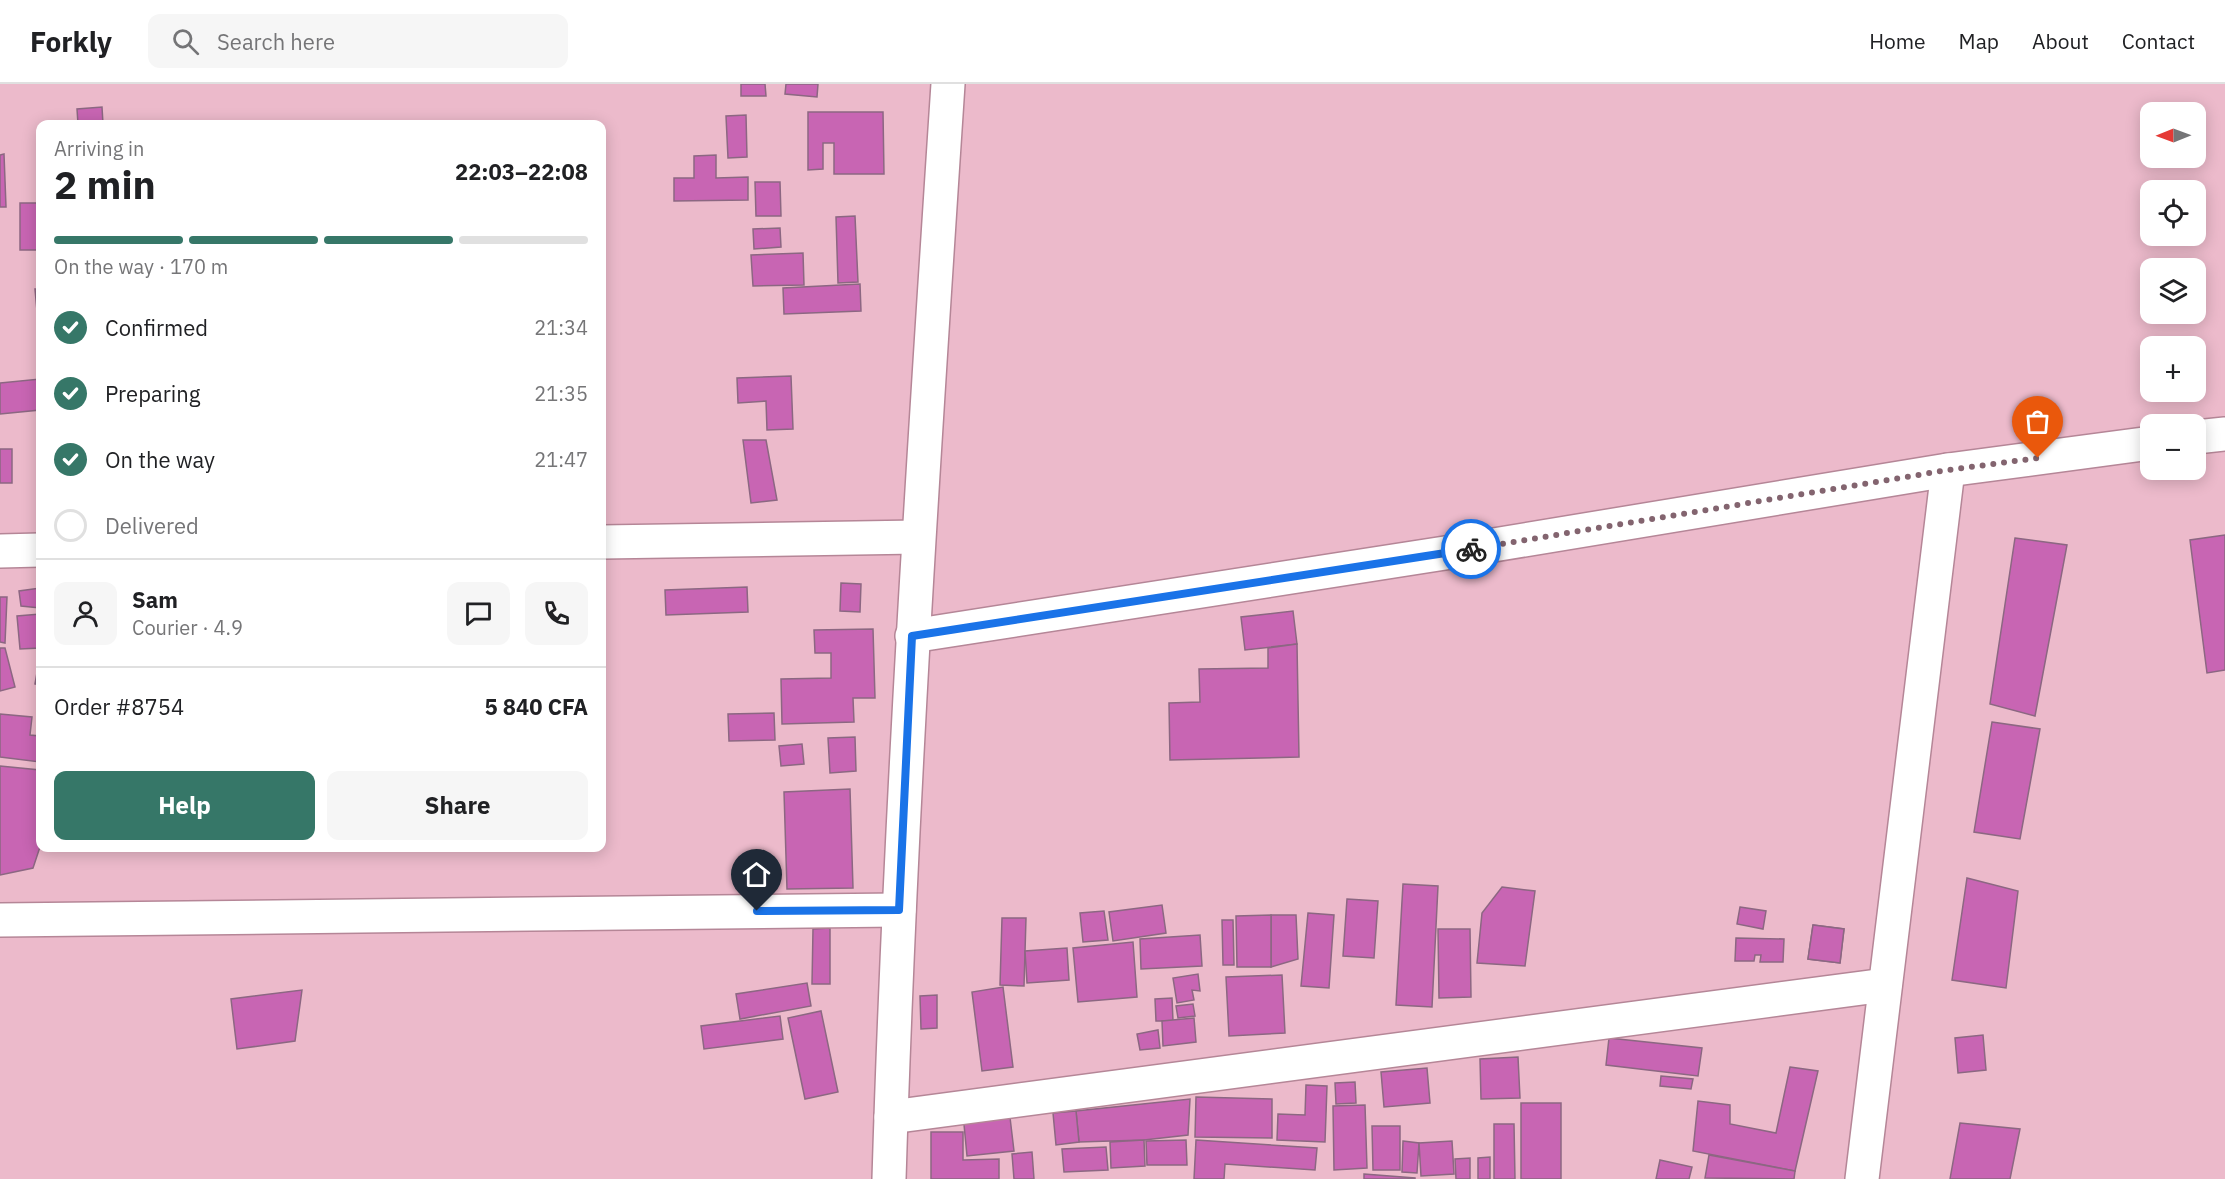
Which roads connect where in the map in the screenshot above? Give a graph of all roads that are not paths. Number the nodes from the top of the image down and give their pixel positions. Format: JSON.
{"nodes":[{"id":1,"x":948,"y":84,"type":"edge"},
{"id":2,"x":2225,"y":434,"type":"edge"},
{"id":3,"x":2206,"y":436,"type":"edge"},
{"id":4,"x":2140,"y":444,"type":"edge"},
{"id":5,"x":1948,"y":470,"type":"junction"},
{"id":6,"x":918,"y":537,"type":"junction"},
{"id":7,"x":606,"y":542,"type":"edge"},
{"id":8,"x":36,"y":550,"type":"edge"},
{"id":9,"x":0,"y":551,"type":"edge"},
{"id":10,"x":912,"y":636,"type":"junction"},
{"id":11,"x":899,"y":910,"type":"junction"},
{"id":12,"x":0,"y":920,"type":"edge"},
{"id":13,"x":1885,"y":985,"type":"junction"},
{"id":14,"x":891,"y":1117,"type":"junction"},
{"id":15,"x":889,"y":1179,"type":"edge"},
{"id":16,"x":1862,"y":1179,"type":"edge"}],
"edges":[{"from":1,"to":6,"type":"street"},
{"from":2,"to":3,"type":"street"},
{"from":4,"to":5,"type":"street"},
{"from":5,"to":10,"type":"street"},
{"from":5,"to":13,"type":"street"},
{"from":6,"to":7,"type":"street"},
{"from":6,"to":10,"type":"street"},
{"from":8,"to":9,"type":"street"},
{"from":10,"to":11,"type":"street"},
{"from":11,"to":12,"type":"street"},
{"from":11,"to":14,"type":"street"},
{"from":13,"to":14,"type":"street"},
{"from":13,"to":16,"type":"street"},
{"from":14,"to":15,"type":"street"}]}
